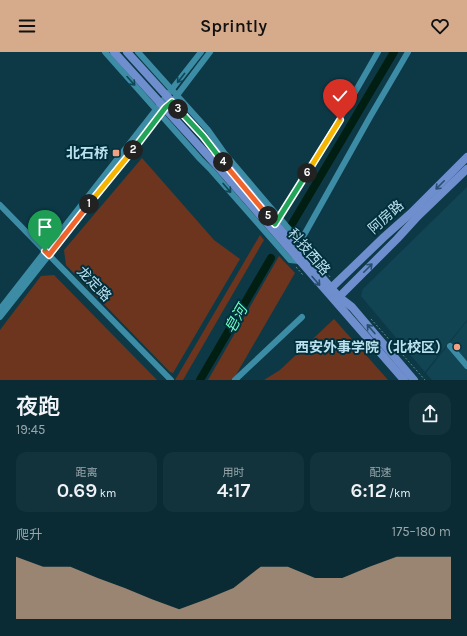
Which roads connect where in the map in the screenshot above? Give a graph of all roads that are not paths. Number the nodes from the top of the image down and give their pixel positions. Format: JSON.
{"nodes":[{"id":1,"x":105,"y":52,"type":"edge"},
{"id":2,"x":114,"y":52,"type":"edge"},
{"id":3,"x":127,"y":52,"type":"edge"},
{"id":4,"x":138,"y":52,"type":"edge"},
{"id":5,"x":201,"y":52,"type":"edge"},
{"id":6,"x":210,"y":52,"type":"edge"},
{"id":7,"x":378,"y":52,"type":"edge"},
{"id":8,"x":408,"y":52,"type":"edge"},
{"id":9,"x":172,"y":89,"type":"junction"},
{"id":10,"x":172,"y":98,"type":"junction"},
{"id":11,"x":161,"y":109,"type":"junction"},
{"id":12,"x":467,"y":157,"type":"edge"},
{"id":13,"x":467,"y":169,"type":"edge"},
{"id":14,"x":0,"y":204,"type":"edge"},
{"id":15,"x":277,"y":220,"type":"junction"},
{"id":16,"x":299,"y":245,"type":"junction"},
{"id":17,"x":47,"y":253,"type":"junction"},
{"id":18,"x":326,"y":292,"type":"junction"},
{"id":19,"x":335,"y":301,"type":"junction"},
{"id":20,"x":0,"y":309,"type":"edge"},
{"id":21,"x":0,"y":317,"type":"edge"},
{"id":22,"x":302,"y":317,"type":"dead end"},
{"id":23,"x":450,"y":346,"type":"dead end"},
{"id":24,"x":467,"y":366,"type":"edge"},
{"id":25,"x":171,"y":380,"type":"edge"},
{"id":26,"x":236,"y":380,"type":"edge"},
{"id":27,"x":404,"y":380,"type":"edge"},
{"id":28,"x":414,"y":380,"type":"edge"}],
"edges":[{"from":1,"to":11,"type":"street","one_way":true},
{"from":2,"to":11,"type":"main road","name":"科技西路"},
{"from":3,"to":10,"type":"main road","name":"科技西路"},
{"from":4,"to":9,"type":"street"},
{"from":5,"to":9,"type":"street","one_way":true},
{"from":6,"to":10,"type":"street"},
{"from":7,"to":15,"type":"street"},
{"from":8,"to":16,"type":"street"},
{"from":9,"to":10,"type":"street"},
{"from":10,"to":11,"type":"street"},
{"from":10,"to":15,"type":"main road","name":"科技西路"},
{"from":11,"to":17,"type":"street"},
{"from":11,"to":18,"type":"main road","name":"科技西路","one_way":true},
{"from":12,"to":18,"type":"main road","name":"阿房路","one_way":true},
{"from":19,"to":13,"type":"main road","name":"阿房路","one_way":true},
{"from":14,"to":17,"type":"street","name":"龙定路"},
{"from":15,"to":16,"type":"main road","name":"科技西路"},
{"from":16,"to":18,"type":"main road","name":"科技西路"},
{"from":17,"to":20,"type":"street"},
{"from":17,"to":21,"type":"street"},
{"from":17,"to":25,"type":"street","name":"龙定路"},
{"from":18,"to":19,"type":"main road","name":"科技西路"},
{"from":19,"to":27,"type":"main road","name":"科技西路"},
{"from":28,"to":19,"type":"main road","name":"科技西路","one_way":true},
{"from":22,"to":26,"type":"street"},
{"from":23,"to":24,"type":"street"}]}
